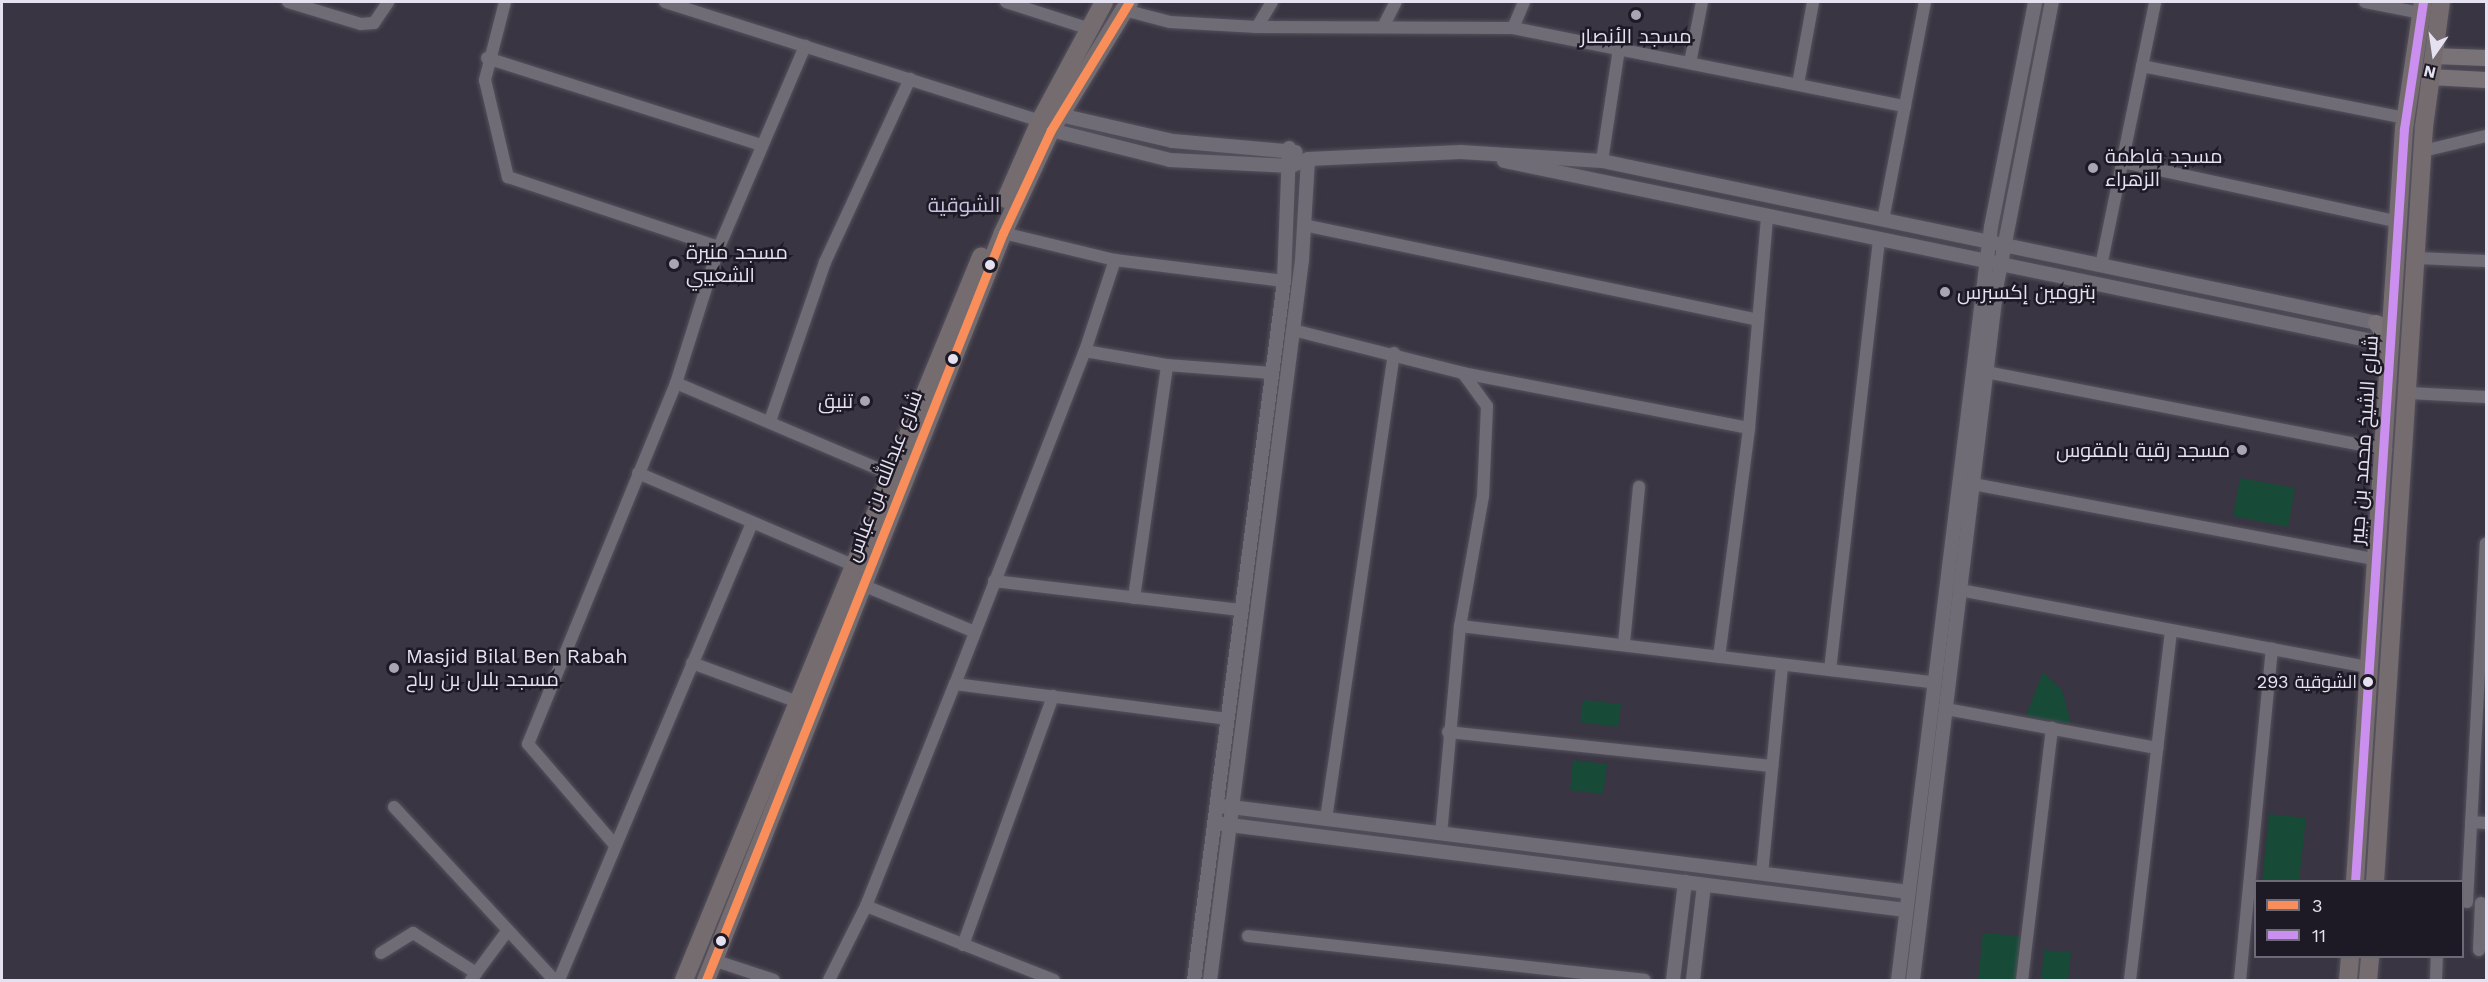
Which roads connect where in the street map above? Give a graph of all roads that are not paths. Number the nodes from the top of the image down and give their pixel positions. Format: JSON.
{"nodes":[{"id":1,"x":288,"y":2,"type":"edge"},
{"id":2,"x":388,"y":2,"type":"edge"},
{"id":3,"x":505,"y":2,"type":"edge"},
{"id":4,"x":670,"y":2,"type":"edge"},
{"id":5,"x":1006,"y":2,"type":"edge"},
{"id":6,"x":1104,"y":2,"type":"edge"},
{"id":7,"x":1272,"y":2,"type":"edge"},
{"id":8,"x":1396,"y":2,"type":"edge"},
{"id":9,"x":1524,"y":2,"type":"edge"},
{"id":10,"x":1702,"y":2,"type":"edge"},
{"id":11,"x":1813,"y":2,"type":"edge"},
{"id":12,"x":1925,"y":2,"type":"edge"},
{"id":13,"x":2035,"y":2,"type":"edge"},
{"id":14,"x":2052,"y":2,"type":"edge"},
{"id":15,"x":2155,"y":2,"type":"edge"},
{"id":16,"x":2365,"y":2,"type":"edge"},
{"id":17,"x":2441,"y":2,"type":"edge"},
{"id":18,"x":1127,"y":6,"type":"edge"},
{"id":19,"x":2422,"y":7,"type":"edge"},
{"id":20,"x":1257,"y":27,"type":"junction"},
{"id":21,"x":1383,"y":27,"type":"junction"},
{"id":22,"x":1087,"y":28,"type":"junction"},
{"id":23,"x":1513,"y":28,"type":"junction"},
{"id":24,"x":805,"y":46,"type":"junction"},
{"id":25,"x":1618,"y":49,"type":"junction"},
{"id":26,"x":2433,"y":56,"type":"junction"},
{"id":27,"x":2463,"y":57,"type":"junction"},
{"id":28,"x":487,"y":58,"type":"junction"},
{"id":29,"x":2487,"y":58,"type":"edge"},
{"id":30,"x":1690,"y":63,"type":"junction"},
{"id":31,"x":2142,"y":66,"type":"junction"},
{"id":32,"x":2430,"y":77,"type":"junction"},
{"id":33,"x":910,"y":79,"type":"junction"},
{"id":34,"x":2464,"y":79,"type":"junction"},
{"id":35,"x":2487,"y":80,"type":"edge"},
{"id":36,"x":1798,"y":84,"type":"junction"},
{"id":37,"x":1905,"y":105,"type":"junction"},
{"id":38,"x":2405,"y":118,"type":"junction"},
{"id":39,"x":1050,"y":122,"type":"junction"},
{"id":40,"x":2487,"y":136,"type":"edge"},
{"id":41,"x":761,"y":145,"type":"junction"},
{"id":42,"x":1289,"y":148,"type":"junction"},
{"id":43,"x":2422,"y":151,"type":"junction"},
{"id":44,"x":1461,"y":152,"type":"junction"},
{"id":45,"x":1308,"y":159,"type":"junction"},
{"id":46,"x":1602,"y":161,"type":"junction"},
{"id":47,"x":2122,"y":162,"type":"junction"},
{"id":48,"x":1291,"y":166,"type":"junction"},
{"id":49,"x":1767,"y":217,"type":"junction"},
{"id":50,"x":1883,"y":220,"type":"junction"},
{"id":51,"x":2399,"y":222,"type":"junction"},
{"id":52,"x":1304,"y":225,"type":"junction"},
{"id":53,"x":1003,"y":233,"type":"junction"},
{"id":54,"x":1880,"y":240,"type":"junction"},
{"id":55,"x":1989,"y":242,"type":"junction"},
{"id":56,"x":2004,"y":245,"type":"junction"},
{"id":57,"x":719,"y":247,"type":"junction"},
{"id":58,"x":2418,"y":258,"type":"junction"},
{"id":59,"x":1115,"y":260,"type":"junction"},
{"id":60,"x":2487,"y":261,"type":"edge"},
{"id":61,"x":1994,"y":264,"type":"junction"},
{"id":62,"x":2102,"y":266,"type":"junction"},
{"id":63,"x":1284,"y":281,"type":"junction"},
{"id":64,"x":1758,"y":321,"type":"junction"},
{"id":65,"x":2376,"y":323,"type":"joint"},
{"id":66,"x":1293,"y":330,"type":"junction"},
{"id":67,"x":2388,"y":338,"type":"junction"},
{"id":68,"x":1086,"y":351,"type":"junction"},
{"id":69,"x":1394,"y":353,"type":"junction"},
{"id":70,"x":1167,"y":365,"type":"junction"},
{"id":71,"x":1986,"y":372,"type":"junction"},
{"id":72,"x":1272,"y":373,"type":"junction"},
{"id":73,"x":1463,"y":373,"type":"junction"},
{"id":74,"x":676,"y":382,"type":"junction"},
{"id":75,"x":2409,"y":393,"type":"junction"},
{"id":76,"x":2487,"y":397,"type":"edge"},
{"id":77,"x":770,"y":421,"type":"junction"},
{"id":78,"x":1749,"y":428,"type":"junction"},
{"id":79,"x":2386,"y":450,"type":"junction"},
{"id":80,"x":638,"y":473,"type":"junction"},
{"id":81,"x":888,"y":474,"type":"junction"},
{"id":82,"x":1973,"y":484,"type":"junction"},
{"id":83,"x":1639,"y":487,"type":"dead end"},
{"id":84,"x":752,"y":522,"type":"junction"},
{"id":85,"x":2487,"y":544,"type":"edge"},
{"id":86,"x":2378,"y":560,"type":"junction"},
{"id":87,"x":853,"y":565,"type":"junction"},
{"id":88,"x":994,"y":581,"type":"junction"},
{"id":89,"x":865,"y":586,"type":"junction"},
{"id":90,"x":1960,"y":590,"type":"junction"},
{"id":91,"x":1134,"y":598,"type":"junction"},
{"id":92,"x":2485,"y":603,"type":"edge"},
{"id":93,"x":1242,"y":610,"type":"junction"},
{"id":94,"x":1460,"y":626,"type":"junction"},
{"id":95,"x":2171,"y":630,"type":"junction"},
{"id":96,"x":975,"y":632,"type":"junction"},
{"id":97,"x":1624,"y":643,"type":"junction"},
{"id":98,"x":2272,"y":650,"type":"junction"},
{"id":99,"x":1719,"y":657,"type":"junction"},
{"id":100,"x":692,"y":663,"type":"junction"},
{"id":101,"x":1782,"y":664,"type":"junction"},
{"id":102,"x":2371,"y":668,"type":"junction"},
{"id":103,"x":1830,"y":670,"type":"junction"},
{"id":104,"x":2483,"y":682,"type":"edge"},
{"id":105,"x":1935,"y":683,"type":"junction"},
{"id":106,"x":955,"y":684,"type":"junction"},
{"id":107,"x":1053,"y":696,"type":"junction"},
{"id":108,"x":798,"y":702,"type":"junction"},
{"id":109,"x":1946,"y":709,"type":"junction"},
{"id":110,"x":1227,"y":719,"type":"junction"},
{"id":111,"x":2052,"y":728,"type":"junction"},
{"id":112,"x":1448,"y":732,"type":"junction"},
{"id":113,"x":2481,"y":745,"type":"edge"},
{"id":114,"x":2157,"y":748,"type":"junction"},
{"id":115,"x":1772,"y":766,"type":"junction"},
{"id":116,"x":1216,"y":806,"type":"junction"},
{"id":117,"x":1232,"y":806,"type":"junction"},
{"id":118,"x":394,"y":807,"type":"dead end"},
{"id":119,"x":1326,"y":819,"type":"junction"},
{"id":120,"x":2471,"y":822,"type":"junction"},
{"id":121,"x":2487,"y":823,"type":"edge"},
{"id":122,"x":1214,"y":824,"type":"junction"},
{"id":123,"x":1230,"y":825,"type":"junction"},
{"id":124,"x":1441,"y":834,"type":"junction"},
{"id":125,"x":614,"y":844,"type":"junction"},
{"id":126,"x":1762,"y":874,"type":"junction"},
{"id":127,"x":2356,"y":878,"type":"edge"},
{"id":128,"x":2375,"y":878,"type":"edge"},
{"id":129,"x":1684,"y":882,"type":"junction"},
{"id":130,"x":1704,"y":885,"type":"junction"},
{"id":131,"x":1909,"y":892,"type":"junction"},
{"id":132,"x":2465,"y":902,"type":"edge"},
{"id":133,"x":2484,"y":903,"type":"edge"},
{"id":134,"x":866,"y":906,"type":"junction"},
{"id":135,"x":1906,"y":910,"type":"junction"},
{"id":136,"x":507,"y":930,"type":"junction"},
{"id":137,"x":1248,"y":936,"type":"dead end"},
{"id":138,"x":963,"y":945,"type":"junction"},
{"id":139,"x":2479,"y":950,"type":"dead end"},
{"id":140,"x":381,"y":953,"type":"dead end"},
{"id":141,"x":2350,"y":958,"type":"edge"},
{"id":142,"x":2370,"y":958,"type":"edge"},
{"id":143,"x":2437,"y":958,"type":"edge"},
{"id":144,"x":713,"y":960,"type":"junction"},
{"id":145,"x":474,"y":977,"type":"edge"},
{"id":146,"x":556,"y":981,"type":"edge"},
{"id":147,"x":684,"y":981,"type":"edge"},
{"id":148,"x":706,"y":981,"type":"edge"},
{"id":149,"x":774,"y":981,"type":"edge"},
{"id":150,"x":829,"y":981,"type":"edge"},
{"id":151,"x":1054,"y":981,"type":"edge"},
{"id":152,"x":1194,"y":981,"type":"edge"},
{"id":153,"x":1210,"y":981,"type":"edge"},
{"id":154,"x":1645,"y":981,"type":"edge"},
{"id":155,"x":1673,"y":981,"type":"edge"},
{"id":156,"x":1693,"y":981,"type":"edge"},
{"id":157,"x":1898,"y":981,"type":"edge"},
{"id":158,"x":1913,"y":981,"type":"edge"},
{"id":159,"x":2022,"y":981,"type":"edge"},
{"id":160,"x":2130,"y":981,"type":"edge"},
{"id":161,"x":2240,"y":981,"type":"edge"},
{"id":162,"x":2348,"y":981,"type":"edge"},
{"id":163,"x":2368,"y":981,"type":"edge"},
{"id":164,"x":2436,"y":981,"type":"edge"}],
"edges":[{"from":1,"to":2,"type":"street"},
{"from":3,"to":28,"type":"street"},
{"from":4,"to":24,"type":"street"},
{"from":5,"to":22,"type":"street"},
{"from":6,"to":22,"type":"main road","name":"شارع عبدالله بن عباس"},
{"from":7,"to":20,"type":"street"},
{"from":8,"to":21,"type":"street"},
{"from":9,"to":23,"type":"street"},
{"from":10,"to":30,"type":"street"},
{"from":11,"to":36,"type":"street"},
{"from":12,"to":37,"type":"street"},
{"from":13,"to":55,"type":"street"},
{"from":14,"to":56,"type":"street"},
{"from":15,"to":31,"type":"street"},
{"from":16,"to":19,"type":"street"},
{"from":17,"to":26,"type":"main road"},
{"from":18,"to":20,"type":"street"},
{"from":18,"to":39,"type":"main road","name":"شارع عبدالله بن عباس"},
{"from":19,"to":38,"type":"main road","name":"شارع الشيخ محمد بن جبير"},
{"from":20,"to":21,"type":"street"},
{"from":21,"to":23,"type":"street"},
{"from":22,"to":39,"type":"main road","name":"شارع عبدالله بن عباس"},
{"from":23,"to":25,"type":"street"},
{"from":24,"to":33,"type":"street"},
{"from":24,"to":41,"type":"street"},
{"from":25,"to":30,"type":"street"},
{"from":25,"to":46,"type":"street"},
{"from":26,"to":27,"type":"main road"},
{"from":26,"to":32,"type":"main road"},
{"from":27,"to":29,"type":"main road"},
{"from":27,"to":34,"type":"street"},
{"from":28,"to":41,"type":"street"},
{"from":28,"to":57,"type":"street"},
{"from":30,"to":36,"type":"street"},
{"from":31,"to":38,"type":"street"},
{"from":31,"to":47,"type":"street"},
{"from":32,"to":34,"type":"main road"},
{"from":32,"to":43,"type":"main road"},
{"from":33,"to":39,"type":"street"},
{"from":33,"to":77,"type":"street"},
{"from":34,"to":35,"type":"main road"},
{"from":36,"to":37,"type":"street"},
{"from":37,"to":50,"type":"street"},
{"from":38,"to":51,"type":"main road","name":"شارع الشيخ محمد بن جبير"},
{"from":39,"to":42,"type":"street"},
{"from":39,"to":48,"type":"street"},
{"from":39,"to":53,"type":"main road","name":"شارع عبدالله بن عباس"},
{"from":39,"to":81,"type":"main road","name":"شارع عبدالله بن عباس"},
{"from":40,"to":43,"type":"street"},
{"from":41,"to":57,"type":"street"},
{"from":42,"to":45,"type":"street"},
{"from":42,"to":48,"type":"street"},
{"from":43,"to":58,"type":"main road"},
{"from":44,"to":45,"type":"street"},
{"from":44,"to":46,"type":"street"},
{"from":44,"to":49,"type":"street"},
{"from":45,"to":48,"type":"street"},
{"from":45,"to":52,"type":"street"},
{"from":46,"to":50,"type":"street"},
{"from":47,"to":51,"type":"street"},
{"from":47,"to":62,"type":"street"},
{"from":48,"to":63,"type":"street"},
{"from":49,"to":54,"type":"street"},
{"from":49,"to":64,"type":"street"},
{"from":50,"to":55,"type":"street"},
{"from":51,"to":67,"type":"main road","name":"شارع الشيخ محمد بن جبير"},
{"from":52,"to":64,"type":"street"},
{"from":52,"to":66,"type":"street"},
{"from":53,"to":59,"type":"street"},
{"from":53,"to":89,"type":"main road","name":"شارع عبدالله بن عباس"},
{"from":54,"to":61,"type":"street"},
{"from":54,"to":103,"type":"street"},
{"from":55,"to":56,"type":"street"},
{"from":55,"to":61,"type":"street"},
{"from":56,"to":61,"type":"street"},
{"from":56,"to":62,"type":"street"},
{"from":57,"to":74,"type":"street"},
{"from":58,"to":60,"type":"street"},
{"from":58,"to":75,"type":"main road"},
{"from":59,"to":63,"type":"street"},
{"from":59,"to":68,"type":"street"},
{"from":61,"to":67,"type":"street"},
{"from":61,"to":71,"type":"street"},
{"from":61,"to":105,"type":"street"},
{"from":62,"to":65,"type":"street"},
{"from":63,"to":72,"type":"street"},
{"from":64,"to":78,"type":"street"},
{"from":65,"to":67,"type":"main road"},
{"from":66,"to":69,"type":"street"},
{"from":66,"to":117,"type":"street"},
{"from":67,"to":79,"type":"main road","name":"شارع الشيخ محمد بن جبير"},
{"from":68,"to":70,"type":"street"},
{"from":68,"to":88,"type":"street"},
{"from":69,"to":73,"type":"street"},
{"from":69,"to":119,"type":"street"},
{"from":70,"to":72,"type":"street"},
{"from":70,"to":91,"type":"street"},
{"from":71,"to":79,"type":"street"},
{"from":71,"to":82,"type":"street"},
{"from":72,"to":93,"type":"street"},
{"from":73,"to":78,"type":"street"},
{"from":73,"to":94,"type":"street"},
{"from":74,"to":77,"type":"street"},
{"from":74,"to":80,"type":"street"},
{"from":75,"to":76,"type":"street"},
{"from":75,"to":128,"type":"main road"},
{"from":77,"to":81,"type":"street"},
{"from":78,"to":99,"type":"street"},
{"from":79,"to":86,"type":"main road","name":"شارع الشيخ محمد بن جبير"},
{"from":80,"to":84,"type":"street"},
{"from":80,"to":125,"type":"street"},
{"from":81,"to":87,"type":"main road","name":"شارع عبدالله بن عباس"},
{"from":82,"to":86,"type":"street"},
{"from":82,"to":90,"type":"street"},
{"from":83,"to":97,"type":"street"},
{"from":84,"to":87,"type":"street"},
{"from":84,"to":100,"type":"street"},
{"from":85,"to":92,"type":"street"},
{"from":86,"to":102,"type":"main road","name":"شارع الشيخ محمد بن جبير"},
{"from":87,"to":108,"type":"main road","name":"شارع عبدالله بن عباس"},
{"from":88,"to":91,"type":"street"},
{"from":88,"to":96,"type":"street"},
{"from":89,"to":96,"type":"street"},
{"from":89,"to":144,"type":"main road","name":"شارع عبدالله بن عباس"},
{"from":90,"to":95,"type":"street"},
{"from":90,"to":109,"type":"street"},
{"from":91,"to":93,"type":"street"},
{"from":92,"to":104,"type":"street"},
{"from":93,"to":110,"type":"street"},
{"from":94,"to":97,"type":"street"},
{"from":94,"to":112,"type":"street"},
{"from":95,"to":98,"type":"street"},
{"from":95,"to":114,"type":"street"},
{"from":96,"to":106,"type":"street"},
{"from":97,"to":99,"type":"street"},
{"from":98,"to":102,"type":"street"},
{"from":98,"to":161,"type":"street"},
{"from":99,"to":101,"type":"street"},
{"from":100,"to":108,"type":"street"},
{"from":100,"to":125,"type":"street"},
{"from":101,"to":103,"type":"street"},
{"from":101,"to":115,"type":"street"},
{"from":102,"to":127,"type":"main road","name":"شارع الشيخ محمد بن جبير"},
{"from":103,"to":105,"type":"street"},
{"from":104,"to":113,"type":"street"},
{"from":105,"to":131,"type":"street"},
{"from":106,"to":107,"type":"street"},
{"from":106,"to":134,"type":"street"},
{"from":107,"to":110,"type":"street"},
{"from":107,"to":138,"type":"street"},
{"from":108,"to":147,"type":"main road","name":"شارع عبدالله بن عباس"},
{"from":109,"to":111,"type":"street"},
{"from":109,"to":158,"type":"street"},
{"from":110,"to":116,"type":"street"},
{"from":111,"to":114,"type":"street"},
{"from":111,"to":159,"type":"street"},
{"from":112,"to":115,"type":"street"},
{"from":112,"to":124,"type":"street"},
{"from":113,"to":120,"type":"street"},
{"from":114,"to":160,"type":"street"},
{"from":115,"to":126,"type":"street"},
{"from":116,"to":117,"type":"street"},
{"from":116,"to":122,"type":"street"},
{"from":117,"to":119,"type":"street"},
{"from":117,"to":123,"type":"street"},
{"from":118,"to":136,"type":"street"},
{"from":119,"to":124,"type":"street"},
{"from":120,"to":121,"type":"street"},
{"from":120,"to":132,"type":"street"},
{"from":122,"to":123,"type":"street"},
{"from":122,"to":152,"type":"street"},
{"from":123,"to":129,"type":"street"},
{"from":123,"to":153,"type":"street"},
{"from":124,"to":126,"type":"street"},
{"from":125,"to":146,"type":"street"},
{"from":126,"to":131,"type":"street"},
{"from":127,"to":128,"type":"main road"},
{"from":129,"to":130,"type":"street"},
{"from":129,"to":155,"type":"street"},
{"from":130,"to":135,"type":"street"},
{"from":130,"to":156,"type":"street"},
{"from":131,"to":135,"type":"street"},
{"from":132,"to":133,"type":"street"},
{"from":133,"to":139,"type":"street"},
{"from":134,"to":138,"type":"street"},
{"from":134,"to":150,"type":"street"},
{"from":135,"to":157,"type":"street"},
{"from":136,"to":145,"type":"street"},
{"from":136,"to":146,"type":"street"},
{"from":137,"to":154,"type":"street"},
{"from":138,"to":151,"type":"street"},
{"from":140,"to":145,"type":"street"},
{"from":141,"to":162,"type":"main road"},
{"from":142,"to":163,"type":"main road"},
{"from":143,"to":164,"type":"street"},
{"from":144,"to":148,"type":"main road","name":"شارع عبدالله بن عباس"},
{"from":144,"to":149,"type":"street"}]}
